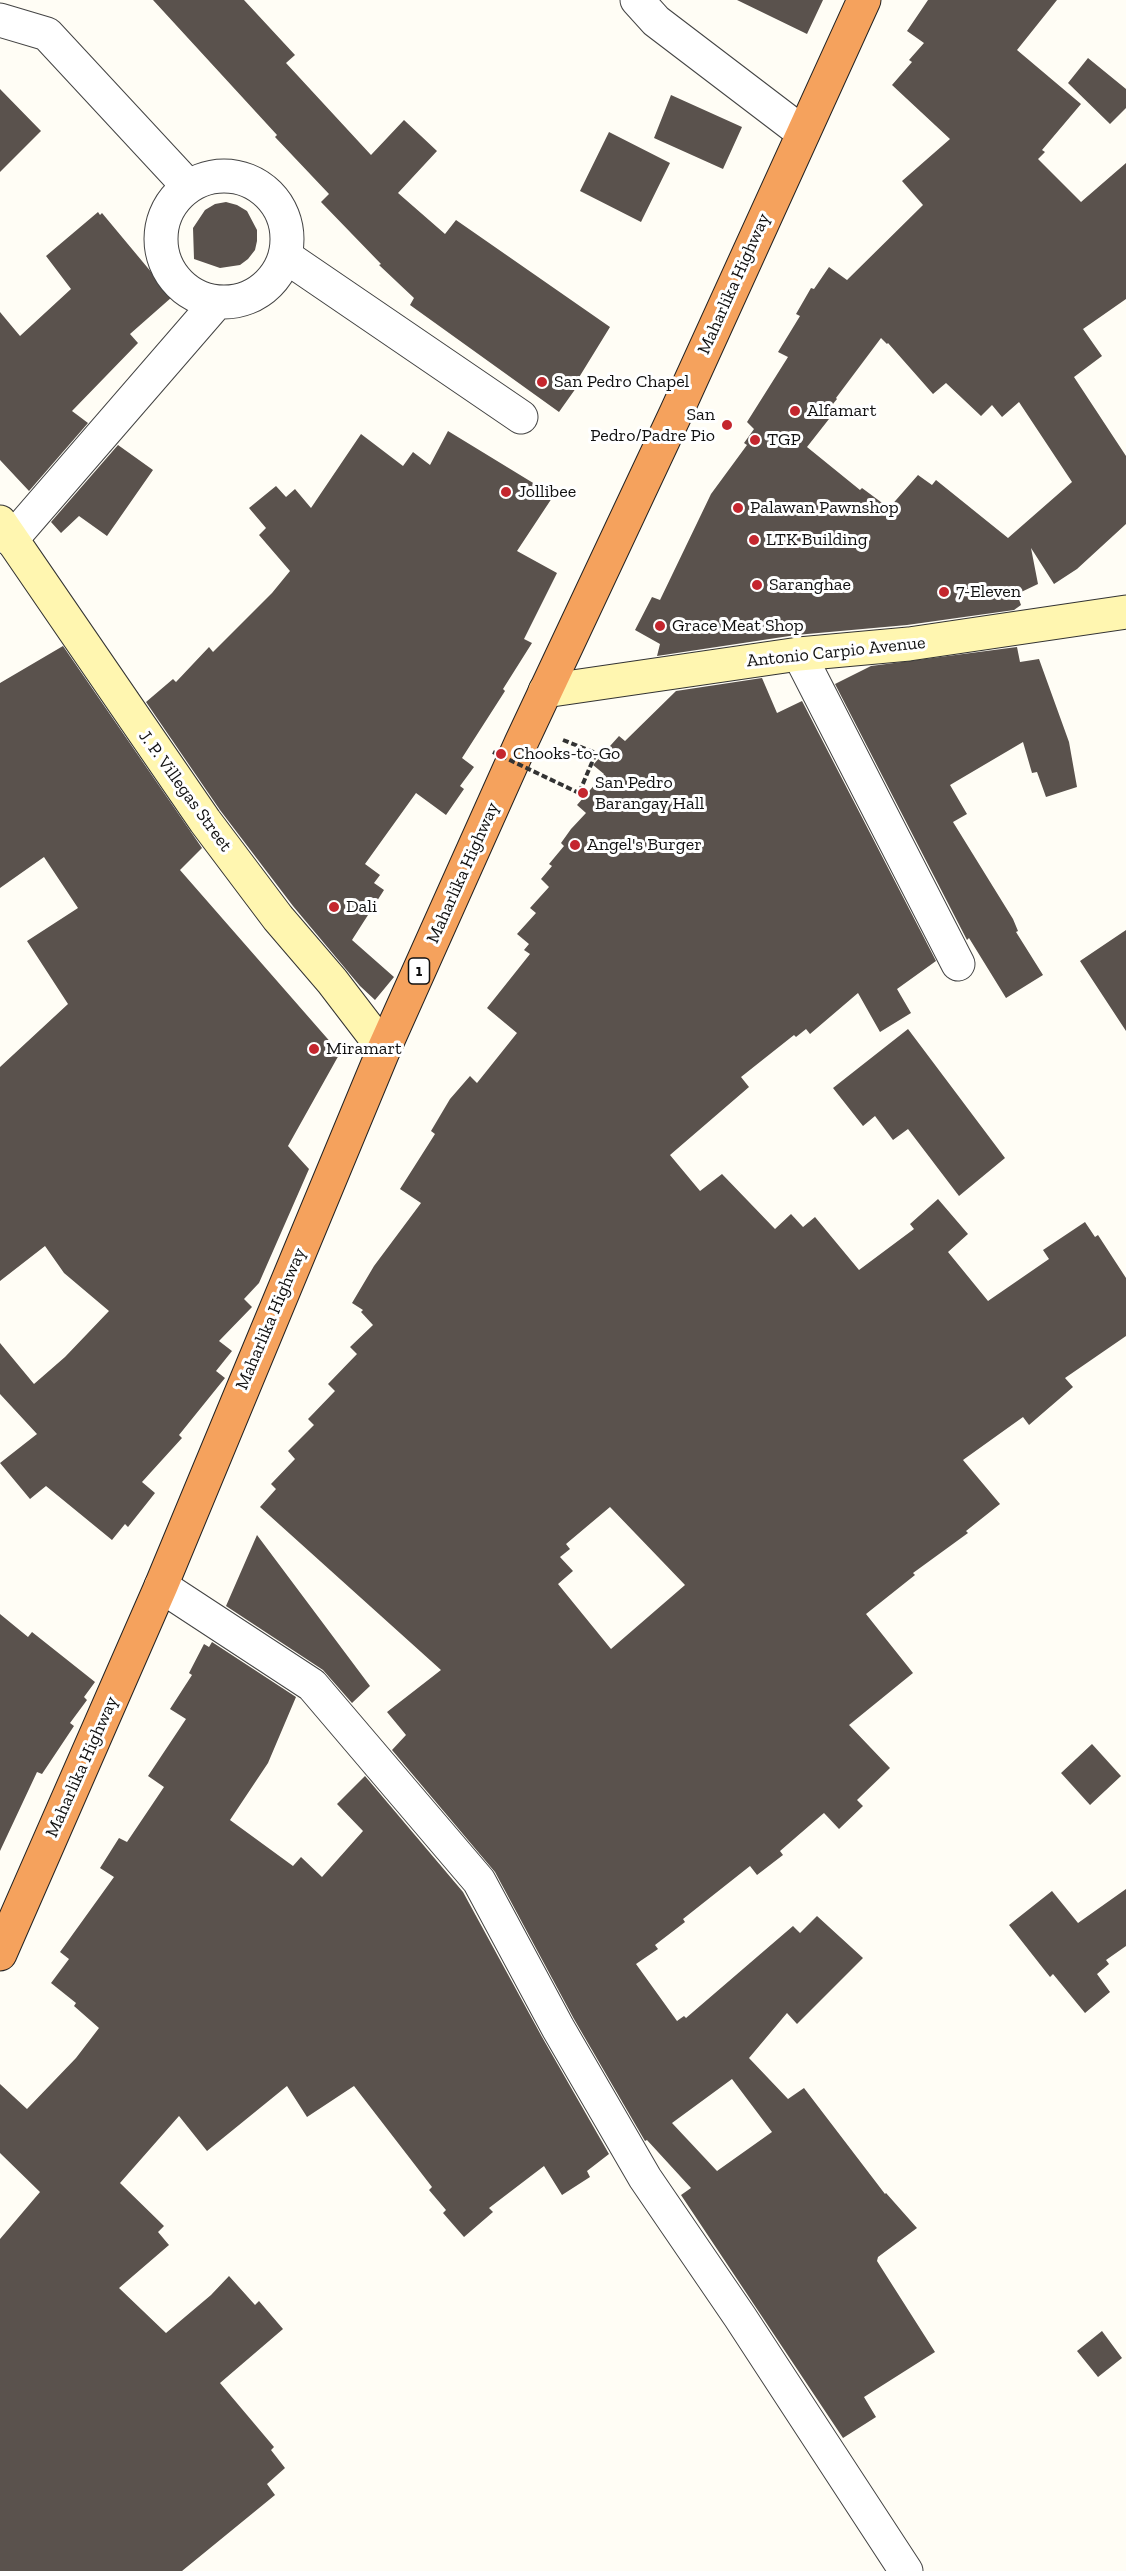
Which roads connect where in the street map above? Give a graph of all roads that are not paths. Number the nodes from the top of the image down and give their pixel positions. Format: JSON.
{"nodes":[{"id":1,"x":637,"y":0,"type":"edge"},
{"id":2,"x":864,"y":0,"type":"edge"},
{"id":3,"x":0,"y":20,"type":"edge"},
{"id":4,"x":803,"y":133,"type":"junction"},
{"id":5,"x":188,"y":186,"type":"junction"},
{"id":6,"x":285,"y":256,"type":"junction"},
{"id":7,"x":217,"y":302,"type":"junction"},
{"id":8,"x":521,"y":417,"type":"dead end"},
{"id":9,"x":6,"y":531,"type":"edge"},
{"id":10,"x":1126,"y":612,"type":"edge"},
{"id":11,"x":799,"y":654,"type":"junction"},
{"id":12,"x":545,"y":691,"type":"junction"},
{"id":13,"x":958,"y":964,"type":"dead end"},
{"id":14,"x":384,"y":1049,"type":"junction"},
{"id":15,"x":160,"y":1586,"type":"junction"},
{"id":16,"x":1,"y":1949,"type":"edge"},
{"id":17,"x":906,"y":2571,"type":"edge"}],
"edges":[{"from":1,"to":4,"type":"street"},
{"from":2,"to":4,"type":"highway","name":"Maharlika Highway","number":"1"},
{"from":3,"to":5,"type":"street"},
{"from":4,"to":12,"type":"highway","name":"Maharlika Highway","number":"1"},
{"from":5,"to":6,"type":"street"},
{"from":5,"to":7,"type":"street"},
{"from":6,"to":7,"type":"street"},
{"from":6,"to":8,"type":"street"},
{"from":7,"to":9,"type":"street"},
{"from":9,"to":14,"type":"street","name":"J. P. Villegas Street"},
{"from":10,"to":11,"type":"street","name":"Antonio Carpio Avenue"},
{"from":11,"to":12,"type":"street","name":"Antonio Carpio Avenue"},
{"from":11,"to":13,"type":"street"},
{"from":12,"to":14,"type":"highway","name":"Maharlika Highway","number":"1"},
{"from":14,"to":15,"type":"highway","name":"Maharlika Highway","number":"1"},
{"from":15,"to":16,"type":"highway","name":"Maharlika Highway","number":"1"},
{"from":15,"to":17,"type":"street"}]}
